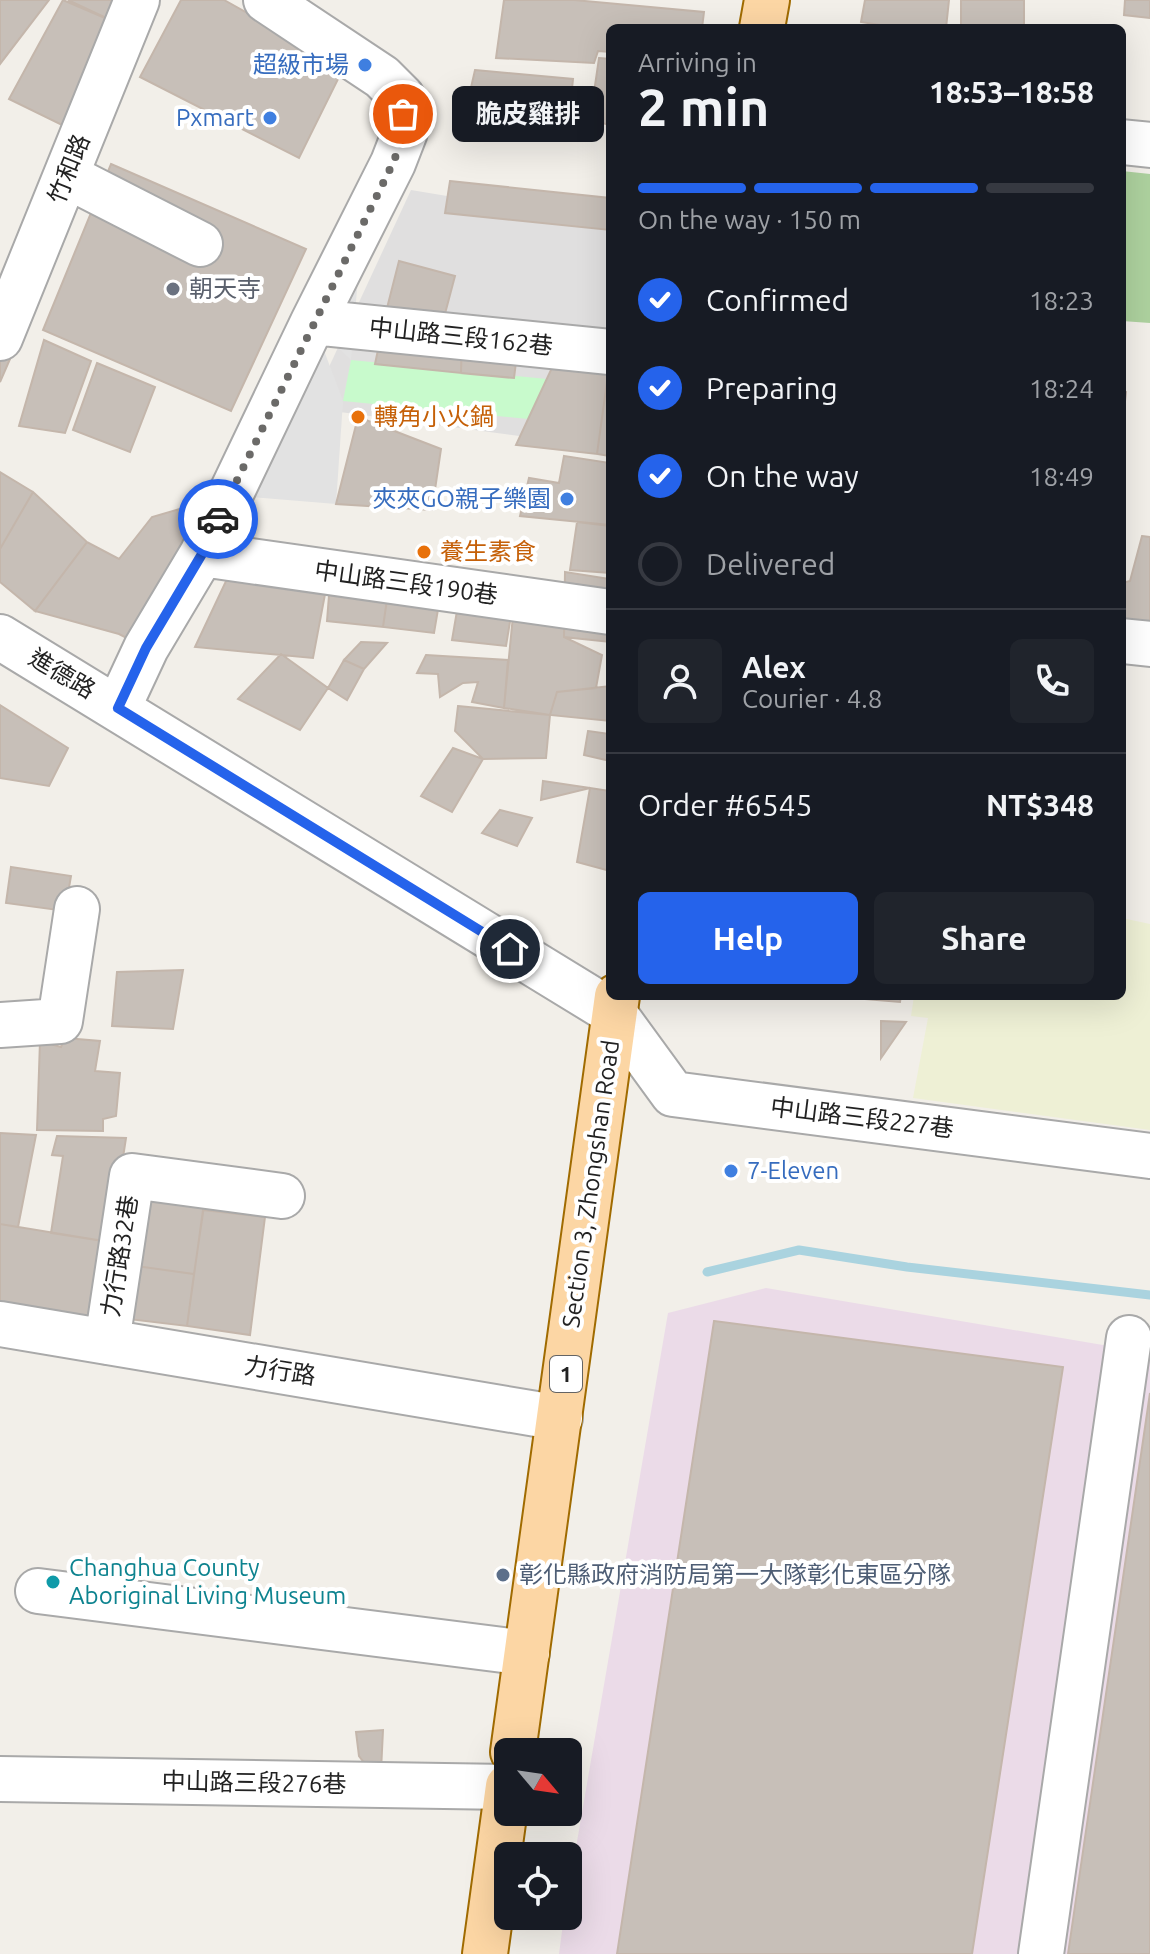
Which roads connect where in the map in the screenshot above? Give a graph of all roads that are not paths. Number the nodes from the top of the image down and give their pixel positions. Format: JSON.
{"nodes":[{"id":1,"x":137,"y":0,"type":"edge"},
{"id":2,"x":266,"y":0,"type":"edge"},
{"id":3,"x":767,"y":0,"type":"edge"},
{"id":4,"x":763,"y":24,"type":"edge"},
{"id":5,"x":1126,"y":142,"type":"edge"},
{"id":6,"x":1150,"y":145,"type":"edge"},
{"id":7,"x":67,"y":176,"type":"junction"},
{"id":8,"x":200,"y":244,"type":"dead end"},
{"id":9,"x":313,"y":322,"type":"junction"},
{"id":10,"x":0,"y":338,"type":"edge"},
{"id":11,"x":606,"y":352,"type":"edge"},
{"id":12,"x":202,"y":554,"type":"junction"},
{"id":13,"x":606,"y":611,"type":"edge"},
{"id":14,"x":0,"y":637,"type":"edge"},
{"id":15,"x":1126,"y":641,"type":"edge"},
{"id":16,"x":1150,"y":644,"type":"edge"},
{"id":17,"x":118,"y":708,"type":"junction"},
{"id":18,"x":77,"y":909,"type":"dead end"},
{"id":19,"x":606,"y":999,"type":"edge"},
{"id":20,"x":616,"y":1005,"type":"edge"},
{"id":21,"x":0,"y":1025,"type":"edge"},
{"id":22,"x":1150,"y":1156,"type":"edge"},
{"id":23,"x":282,"y":1196,"type":"dead end"},
{"id":24,"x":0,"y":1324,"type":"edge"},
{"id":25,"x":1129,"y":1338,"type":"dead end"},
{"id":26,"x":107,"y":1342,"type":"junction"},
{"id":27,"x":560,"y":1418,"type":"junction"},
{"id":28,"x":38,"y":1591,"type":"dead end"},
{"id":29,"x":527,"y":1653,"type":"junction"},
{"id":30,"x":515,"y":1738,"type":"edge"},
{"id":31,"x":0,"y":1779,"type":"edge"},
{"id":32,"x":494,"y":1786,"type":"edge"},
{"id":33,"x":503,"y":1826,"type":"edge"},
{"id":34,"x":485,"y":1954,"type":"edge"},
{"id":35,"x":1041,"y":1954,"type":"edge"}],
"edges":[{"from":1,"to":7,"type":"street","name":"竹和路"},
{"from":2,"to":9,"type":"street"},
{"from":3,"to":4,"type":"main road"},
{"from":5,"to":6,"type":"street"},
{"from":7,"to":8,"type":"street"},
{"from":7,"to":10,"type":"street","name":"竹和路"},
{"from":9,"to":11,"type":"street","name":"中山路三段162巷"},
{"from":9,"to":12,"type":"street"},
{"from":12,"to":13,"type":"street","name":"中山路三段190巷"},
{"from":12,"to":17,"type":"street"},
{"from":14,"to":17,"type":"street","name":"進德路"},
{"from":15,"to":16,"type":"street"},
{"from":17,"to":19,"type":"street","name":"進德路"},
{"from":18,"to":21,"type":"street"},
{"from":20,"to":22,"type":"street","name":"中山路三段227巷"},
{"from":20,"to":27,"type":"main road","name":"Section 3, Zhongshan Road","number":"1"},
{"from":23,"to":26,"type":"street","name":"力行路32巷"},
{"from":24,"to":26,"type":"street","name":"力行路"},
{"from":25,"to":35,"type":"street"},
{"from":26,"to":27,"type":"street","name":"力行路"},
{"from":27,"to":29,"type":"main road","name":"Section 3, Zhongshan Road","number":"1"},
{"from":28,"to":29,"type":"street"},
{"from":29,"to":30,"type":"main road","name":"Section 3, Zhongshan Road","number":"1"},
{"from":31,"to":32,"type":"street","name":"中山路三段276巷"},
{"from":33,"to":34,"type":"main road"}]}
